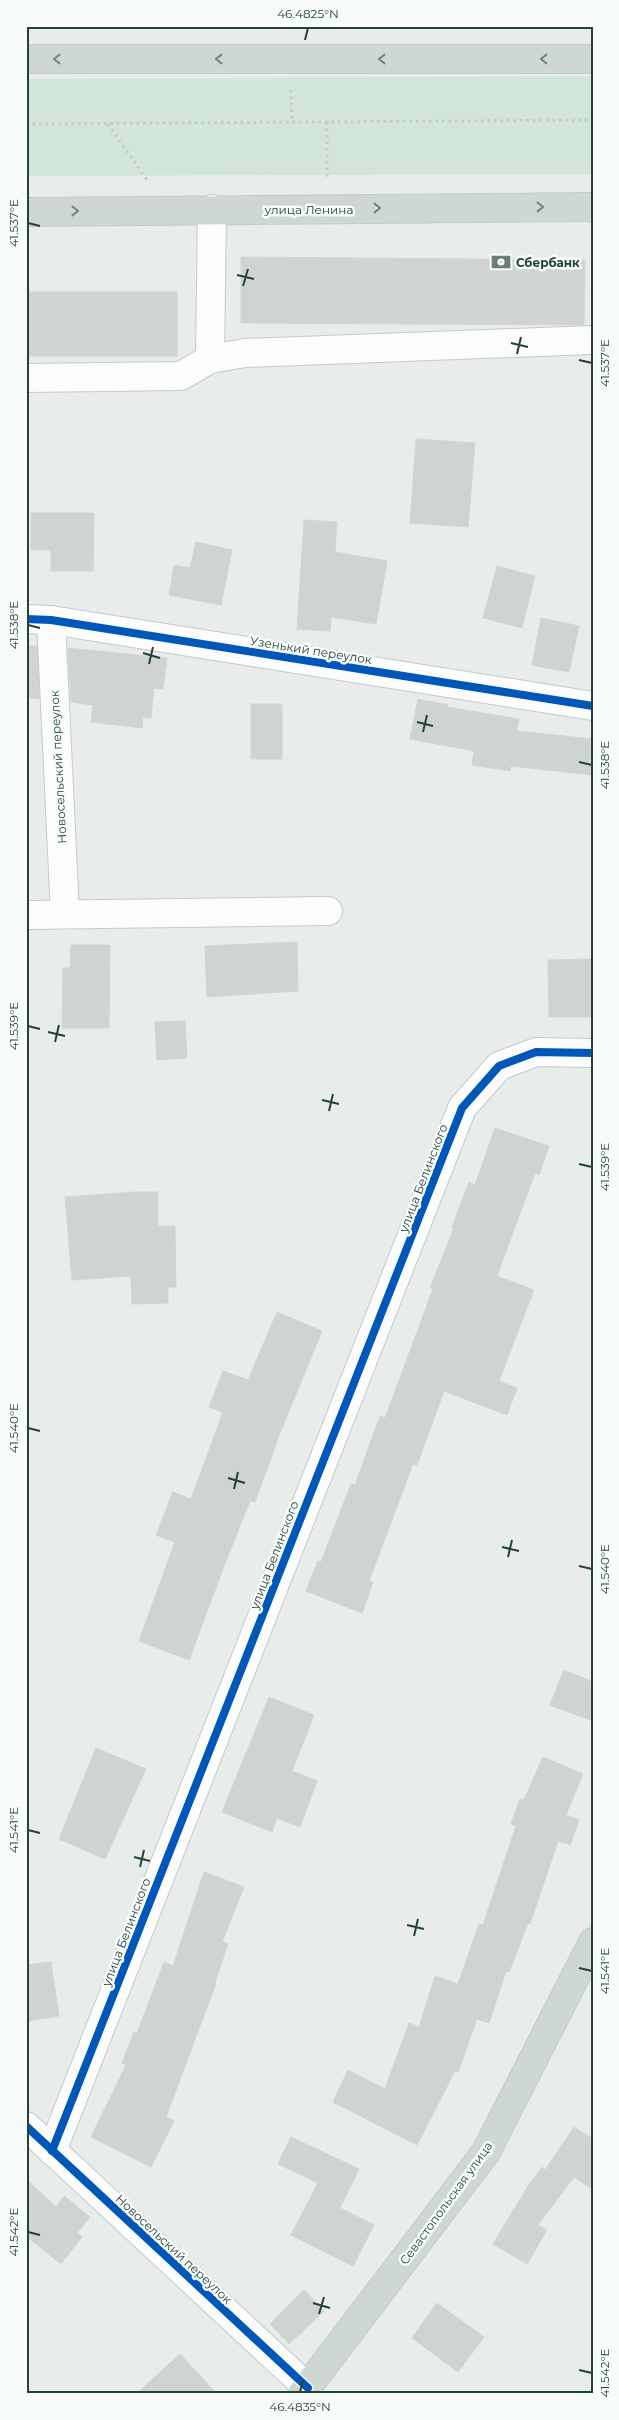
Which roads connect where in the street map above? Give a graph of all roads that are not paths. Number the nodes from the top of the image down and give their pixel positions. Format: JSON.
{"nodes":[{"id":1,"x":26,"y":59,"type":"edge"},
{"id":2,"x":593,"y":59,"type":"edge"},
{"id":3,"x":593,"y":207,"type":"edge"},
{"id":4,"x":212,"y":209,"type":"junction"},
{"id":5,"x":26,"y":212,"type":"edge"},
{"id":6,"x":593,"y":340,"type":"edge"},
{"id":7,"x":210,"y":359,"type":"junction"},
{"id":8,"x":26,"y":378,"type":"edge"},
{"id":9,"x":39,"y":619,"type":"edge"},
{"id":10,"x":593,"y":706,"type":"edge"},
{"id":11,"x":328,"y":911,"type":"dead end"},
{"id":12,"x":26,"y":914,"type":"edge"},
{"id":13,"x":65,"y":914,"type":"junction"},
{"id":14,"x":593,"y":1053,"type":"edge"},
{"id":15,"x":593,"y":1942,"type":"edge"},
{"id":16,"x":26,"y":2126,"type":"edge"},
{"id":17,"x":52,"y":2151,"type":"junction"},
{"id":18,"x":305,"y":2391,"type":"edge"}],
"edges":[{"from":2,"to":1,"type":"main road","one_way":true},
{"from":4,"to":3,"type":"main road","name":"улица Ленина","one_way":true},
{"from":5,"to":4,"type":"main road","name":"улица Ленина","one_way":true},
{"from":4,"to":7,"type":"street"},
{"from":6,"to":7,"type":"street"},
{"from":7,"to":8,"type":"street"},
{"from":9,"to":10,"type":"street","name":"Узенький переулок"},
{"from":9,"to":13,"type":"street","name":"Новосельский переулок"},
{"from":11,"to":13,"type":"street"},
{"from":12,"to":13,"type":"street"},
{"from":14,"to":17,"type":"street","name":"улица Белинского"},
{"from":15,"to":18,"type":"main road","name":"Севастопольская улица"},
{"from":16,"to":17,"type":"street","name":"Новосельский переулок"},
{"from":17,"to":18,"type":"street","name":"Новосельский переулок"}]}
